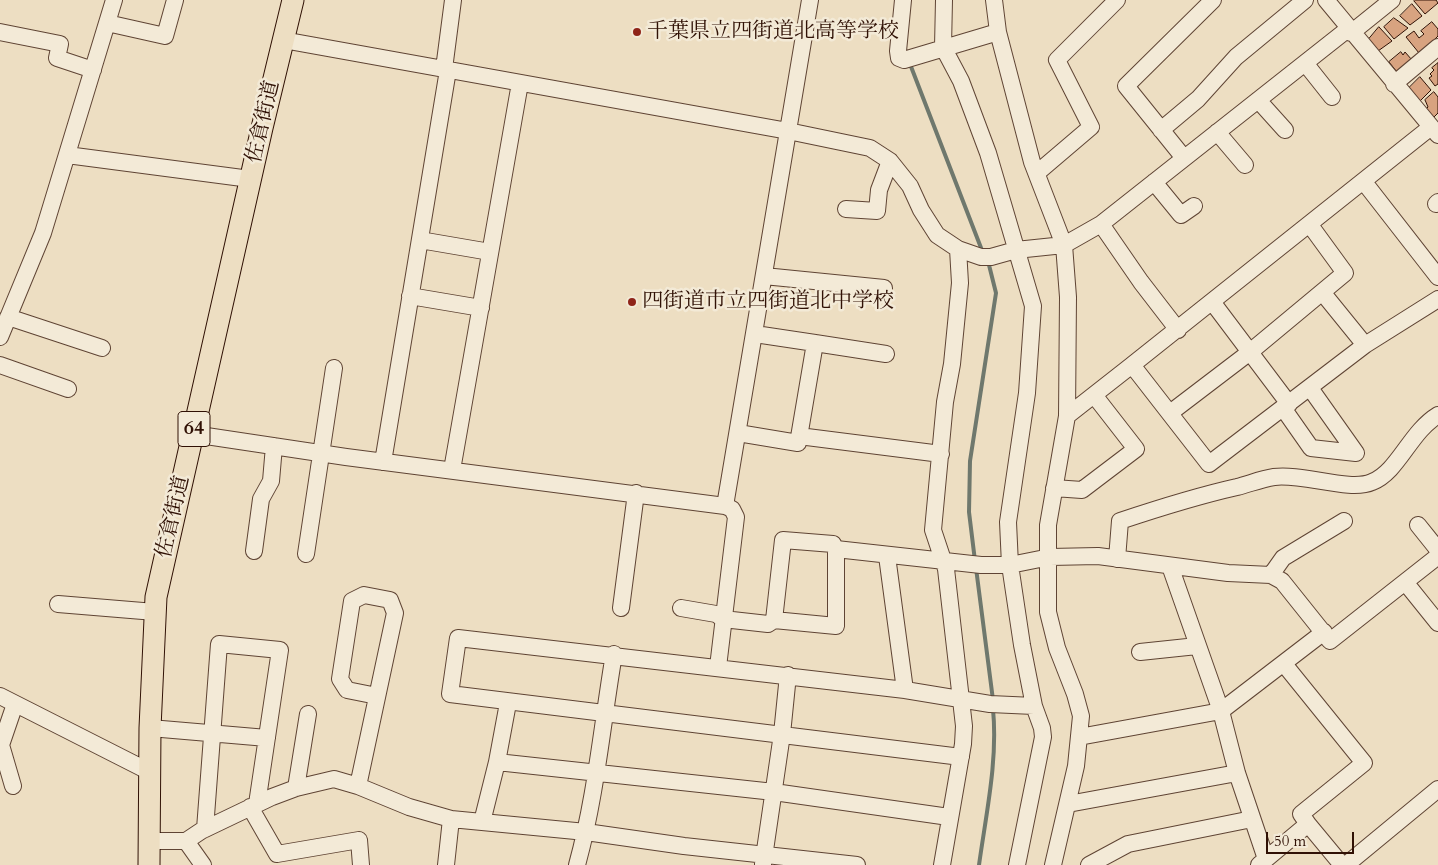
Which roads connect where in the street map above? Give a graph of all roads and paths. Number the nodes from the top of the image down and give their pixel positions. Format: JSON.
{"nodes":[{"id":1,"x":114,"y":0,"type":"edge"},
{"id":2,"x":174,"y":0,"type":"edge"},
{"id":3,"x":293,"y":0,"type":"edge"},
{"id":4,"x":453,"y":0,"type":"edge"},
{"id":5,"x":810,"y":0,"type":"edge"},
{"id":6,"x":902,"y":0,"type":"edge"},
{"id":7,"x":944,"y":0,"type":"edge"},
{"id":8,"x":994,"y":0,"type":"edge"},
{"id":9,"x":1117,"y":0,"type":"edge"},
{"id":10,"x":1213,"y":0,"type":"edge"},
{"id":11,"x":1305,"y":0,"type":"edge"},
{"id":12,"x":1326,"y":0,"type":"edge"},
{"id":13,"x":1392,"y":0,"type":"edge"},
{"id":14,"x":107,"y":23,"type":"junction"},
{"id":15,"x":1350,"y":31,"type":"junction"},
{"id":16,"x":0,"y":32,"type":"edge"},
{"id":17,"x":998,"y":32,"type":"junction"},
{"id":18,"x":283,"y":40,"type":"junction"},
{"id":19,"x":943,"y":47,"type":"junction"},
{"id":20,"x":1438,"y":47,"type":"edge"},
{"id":21,"x":1305,"y":63,"type":"junction"},
{"id":22,"x":93,"y":70,"type":"junction"},
{"id":23,"x":446,"y":70,"type":"junction"},
{"id":24,"x":520,"y":83,"type":"junction"},
{"id":25,"x":1394,"y":84,"type":"junction"},
{"id":26,"x":1332,"y":96,"type":"dead end"},
{"id":27,"x":1258,"y":100,"type":"junction"},
{"id":28,"x":1161,"y":130,"type":"junction"},
{"id":29,"x":1285,"y":130,"type":"dead end"},
{"id":30,"x":788,"y":131,"type":"junction"},
{"id":31,"x":1434,"y":131,"type":"edge"},
{"id":32,"x":1218,"y":132,"type":"junction"},
{"id":33,"x":67,"y":155,"type":"junction"},
{"id":34,"x":1184,"y":158,"type":"junction"},
{"id":35,"x":890,"y":161,"type":"junction"},
{"id":36,"x":1245,"y":165,"type":"dead end"},
{"id":37,"x":1037,"y":174,"type":"junction"},
{"id":38,"x":250,"y":179,"type":"junction"},
{"id":39,"x":1154,"y":182,"type":"junction"},
{"id":40,"x":1364,"y":182,"type":"junction"},
{"id":41,"x":1194,"y":206,"type":"dead end"},
{"id":42,"x":846,"y":209,"type":"dead end"},
{"id":43,"x":1101,"y":224,"type":"junction"},
{"id":44,"x":1310,"y":225,"type":"junction"},
{"id":45,"x":420,"y":240,"type":"junction"},
{"id":46,"x":1064,"y":245,"type":"junction"},
{"id":47,"x":958,"y":250,"type":"junction"},
{"id":48,"x":1016,"y":250,"type":"junction"},
{"id":49,"x":490,"y":252,"type":"junction"},
{"id":50,"x":764,"y":276,"type":"junction"},
{"id":51,"x":1438,"y":277,"type":"edge"},
{"id":52,"x":884,"y":288,"type":"dead end"},
{"id":53,"x":1322,"y":292,"type":"junction"},
{"id":54,"x":410,"y":296,"type":"junction"},
{"id":55,"x":1438,"y":299,"type":"edge"},
{"id":56,"x":1213,"y":303,"type":"junction"},
{"id":57,"x":480,"y":308,"type":"junction"},
{"id":58,"x":8,"y":317,"type":"junction"},
{"id":59,"x":1178,"y":330,"type":"junction"},
{"id":60,"x":754,"y":334,"type":"junction"},
{"id":61,"x":0,"y":337,"type":"edge"},
{"id":62,"x":815,"y":343,"type":"junction"},
{"id":63,"x":1365,"y":345,"type":"junction"},
{"id":64,"x":102,"y":348,"type":"dead end"},
{"id":65,"x":1250,"y":352,"type":"junction"},
{"id":66,"x":886,"y":354,"type":"dead end"},
{"id":67,"x":0,"y":365,"type":"edge"},
{"id":68,"x":1132,"y":365,"type":"junction"},
{"id":69,"x":334,"y":368,"type":"dead end"},
{"id":70,"x":1310,"y":388,"type":"junction"},
{"id":71,"x":68,"y":389,"type":"dead end"},
{"id":72,"x":1094,"y":395,"type":"junction"},
{"id":73,"x":1286,"y":406,"type":"junction"},
{"id":74,"x":1170,"y":414,"type":"junction"},
{"id":75,"x":1068,"y":416,"type":"junction"},
{"id":76,"x":1438,"y":416,"type":"edge"},
{"id":77,"x":738,"y":433,"type":"junction"},
{"id":78,"x":193,"y":434,"type":"junction"},
{"id":79,"x":799,"y":436,"type":"junction"},
{"id":80,"x":274,"y":446,"type":"junction"},
{"id":81,"x":321,"y":453,"type":"junction"},
{"id":82,"x":941,"y":454,"type":"junction"},
{"id":83,"x":383,"y":462,"type":"junction"},
{"id":84,"x":452,"y":470,"type":"junction"},
{"id":85,"x":1054,"y":488,"type":"junction"},
{"id":86,"x":636,"y":493,"type":"junction"},
{"id":87,"x":726,"y":506,"type":"junction"},
{"id":88,"x":1344,"y":521,"type":"dead end"},
{"id":89,"x":1418,"y":525,"type":"dead end"},
{"id":90,"x":836,"y":549,"type":"junction"},
{"id":91,"x":1438,"y":550,"type":"edge"},
{"id":92,"x":254,"y":551,"type":"dead end"},
{"id":93,"x":306,"y":554,"type":"dead end"},
{"id":94,"x":887,"y":556,"type":"junction"},
{"id":95,"x":1438,"y":556,"type":"edge"},
{"id":96,"x":1050,"y":557,"type":"junction"},
{"id":97,"x":1117,"y":559,"type":"junction"},
{"id":98,"x":944,"y":561,"type":"junction"},
{"id":99,"x":1010,"y":565,"type":"junction"},
{"id":100,"x":1170,"y":566,"type":"junction"},
{"id":101,"x":1271,"y":575,"type":"junction"},
{"id":102,"x":1405,"y":582,"type":"junction"},
{"id":103,"x":58,"y":604,"type":"dead end"},
{"id":104,"x":621,"y":608,"type":"dead end"},
{"id":105,"x":681,"y":608,"type":"dead end"},
{"id":106,"x":155,"y":612,"type":"junction"},
{"id":107,"x":723,"y":619,"type":"junction"},
{"id":108,"x":774,"y":620,"type":"junction"},
{"id":109,"x":1438,"y":623,"type":"edge"},
{"id":110,"x":1324,"y":632,"type":"junction"},
{"id":111,"x":1197,"y":646,"type":"junction"},
{"id":112,"x":1140,"y":652,"type":"dead end"},
{"id":113,"x":614,"y":654,"type":"junction"},
{"id":114,"x":1284,"y":664,"type":"junction"},
{"id":115,"x":718,"y":667,"type":"junction"},
{"id":116,"x":788,"y":675,"type":"junction"},
{"id":117,"x":905,"y":690,"type":"junction"},
{"id":118,"x":0,"y":696,"type":"edge"},
{"id":119,"x":377,"y":696,"type":"junction"},
{"id":120,"x":962,"y":700,"type":"junction"},
{"id":121,"x":508,"y":703,"type":"junction"},
{"id":122,"x":15,"y":704,"type":"junction"},
{"id":123,"x":1034,"y":706,"type":"junction"},
{"id":124,"x":1221,"y":711,"type":"junction"},
{"id":125,"x":308,"y":714,"type":"dead end"},
{"id":126,"x":604,"y":714,"type":"junction"},
{"id":127,"x":150,"y":728,"type":"junction"},
{"id":128,"x":212,"y":733,"type":"junction"},
{"id":129,"x":782,"y":734,"type":"junction"},
{"id":130,"x":1080,"y":737,"type":"junction"},
{"id":131,"x":267,"y":738,"type":"junction"},
{"id":132,"x":961,"y":757,"type":"junction"},
{"id":133,"x":497,"y":762,"type":"junction"},
{"id":134,"x":150,"y":772,"type":"junction"},
{"id":135,"x":1237,"y":773,"type":"junction"},
{"id":136,"x":597,"y":774,"type":"junction"},
{"id":137,"x":13,"y":786,"type":"dead end"},
{"id":138,"x":358,"y":786,"type":"junction"},
{"id":139,"x":296,"y":788,"type":"junction"},
{"id":140,"x":1438,"y":789,"type":"edge"},
{"id":141,"x":774,"y":792,"type":"junction"},
{"id":142,"x":1068,"y":804,"type":"junction"},
{"id":143,"x":254,"y":805,"type":"junction"},
{"id":144,"x":949,"y":817,"type":"junction"},
{"id":145,"x":451,"y":819,"type":"junction"},
{"id":146,"x":1252,"y":819,"type":"junction"},
{"id":147,"x":482,"y":822,"type":"junction"},
{"id":148,"x":1308,"y":824,"type":"junction"},
{"id":149,"x":205,"y":829,"type":"junction"},
{"id":150,"x":586,"y":832,"type":"junction"},
{"id":151,"x":186,"y":840,"type":"junction"},
{"id":152,"x":149,"y":841,"type":"junction"},
{"id":153,"x":764,"y":860,"type":"edge"},
{"id":154,"x":1263,"y":862,"type":"edge"},
{"id":155,"x":148,"y":865,"type":"edge"},
{"id":156,"x":203,"y":865,"type":"edge"},
{"id":157,"x":361,"y":865,"type":"edge"},
{"id":158,"x":446,"y":865,"type":"edge"},
{"id":159,"x":577,"y":865,"type":"edge"},
{"id":160,"x":857,"y":865,"type":"edge"},
{"id":161,"x":942,"y":865,"type":"edge"},
{"id":162,"x":1017,"y":865,"type":"edge"},
{"id":163,"x":1053,"y":865,"type":"edge"},
{"id":164,"x":1089,"y":865,"type":"edge"},
{"id":165,"x":1342,"y":865,"type":"edge"},
{"id":166,"x":1346,"y":865,"type":"edge"}],
"edges":[{"from":1,"to":14,"type":"street"},
{"from":2,"to":14,"type":"street"},
{"from":3,"to":18,"type":"main road","name":"佐倉街道","number":"64"},
{"from":4,"to":23,"type":"street"},
{"from":5,"to":30,"type":"street"},
{"from":6,"to":19,"type":"street"},
{"from":7,"to":19,"type":"street"},
{"from":8,"to":17,"type":"street"},
{"from":9,"to":37,"type":"street"},
{"from":10,"to":28,"type":"street"},
{"from":11,"to":28,"type":"street"},
{"from":12,"to":15,"type":"street"},
{"from":13,"to":15,"type":"street"},
{"from":14,"to":22,"type":"street"},
{"from":15,"to":21,"type":"street"},
{"from":15,"to":25,"type":"street"},
{"from":16,"to":22,"type":"street"},
{"from":17,"to":19,"type":"street"},
{"from":17,"to":37,"type":"street"},
{"from":18,"to":23,"type":"street"},
{"from":18,"to":38,"type":"main road","name":"佐倉街道","number":"64"},
{"from":19,"to":48,"type":"street"},
{"from":20,"to":25,"type":"street"},
{"from":21,"to":26,"type":"street"},
{"from":21,"to":27,"type":"street"},
{"from":22,"to":33,"type":"street"},
{"from":23,"to":24,"type":"street"},
{"from":23,"to":45,"type":"street"},
{"from":24,"to":30,"type":"street"},
{"from":24,"to":49,"type":"street"},
{"from":25,"to":31,"type":"street"},
{"from":27,"to":29,"type":"street"},
{"from":27,"to":32,"type":"street"},
{"from":28,"to":34,"type":"street"},
{"from":30,"to":35,"type":"street"},
{"from":30,"to":50,"type":"street"},
{"from":31,"to":40,"type":"street"},
{"from":32,"to":34,"type":"street"},
{"from":32,"to":36,"type":"street"},
{"from":33,"to":38,"type":"street"},
{"from":33,"to":58,"type":"street"},
{"from":34,"to":39,"type":"street"},
{"from":35,"to":42,"type":"street"},
{"from":35,"to":47,"type":"street"},
{"from":37,"to":46,"type":"street"},
{"from":38,"to":78,"type":"main road","name":"佐倉街道","number":"64"},
{"from":39,"to":41,"type":"street"},
{"from":39,"to":43,"type":"street"},
{"from":40,"to":44,"type":"street"},
{"from":40,"to":51,"type":"street"},
{"from":43,"to":46,"type":"street"},
{"from":43,"to":59,"type":"street"},
{"from":44,"to":53,"type":"street"},
{"from":44,"to":56,"type":"street"},
{"from":45,"to":49,"type":"street"},
{"from":45,"to":54,"type":"street"},
{"from":46,"to":48,"type":"street"},
{"from":46,"to":75,"type":"street"},
{"from":47,"to":48,"type":"street"},
{"from":47,"to":82,"type":"street"},
{"from":48,"to":99,"type":"street"},
{"from":49,"to":57,"type":"street"},
{"from":50,"to":52,"type":"street"},
{"from":50,"to":60,"type":"street"},
{"from":53,"to":63,"type":"street"},
{"from":53,"to":65,"type":"street"},
{"from":54,"to":57,"type":"street"},
{"from":54,"to":83,"type":"street"},
{"from":55,"to":63,"type":"street"},
{"from":56,"to":59,"type":"street"},
{"from":56,"to":65,"type":"street"},
{"from":57,"to":84,"type":"street"},
{"from":58,"to":61,"type":"street"},
{"from":58,"to":64,"type":"street"},
{"from":59,"to":68,"type":"street"},
{"from":60,"to":62,"type":"street"},
{"from":60,"to":77,"type":"street"},
{"from":62,"to":66,"type":"street"},
{"from":62,"to":79,"type":"street"},
{"from":63,"to":70,"type":"street"},
{"from":65,"to":73,"type":"street"},
{"from":65,"to":74,"type":"street"},
{"from":67,"to":71,"type":"street"},
{"from":68,"to":72,"type":"street"},
{"from":68,"to":74,"type":"street"},
{"from":69,"to":81,"type":"street"},
{"from":70,"to":73,"type":"street"},
{"from":70,"to":73,"type":"street"},
{"from":72,"to":75,"type":"street"},
{"from":72,"to":85,"type":"street"},
{"from":73,"to":74,"type":"street"},
{"from":75,"to":85,"type":"street"},
{"from":76,"to":97,"type":"street"},
{"from":77,"to":79,"type":"street"},
{"from":77,"to":87,"type":"street"},
{"from":78,"to":80,"type":"street"},
{"from":78,"to":106,"type":"main road","name":"佐倉街道","number":"64"},
{"from":79,"to":82,"type":"street"},
{"from":80,"to":81,"type":"street"},
{"from":80,"to":92,"type":"street"},
{"from":81,"to":83,"type":"street"},
{"from":81,"to":93,"type":"street"},
{"from":82,"to":98,"type":"street"},
{"from":83,"to":84,"type":"street"},
{"from":84,"to":86,"type":"street"},
{"from":85,"to":96,"type":"street"},
{"from":86,"to":87,"type":"street"},
{"from":86,"to":104,"type":"street"},
{"from":87,"to":107,"type":"street"},
{"from":88,"to":101,"type":"street"},
{"from":89,"to":91,"type":"street"},
{"from":90,"to":94,"type":"street"},
{"from":90,"to":108,"type":"street"},
{"from":90,"to":108,"type":"street"},
{"from":94,"to":98,"type":"street"},
{"from":94,"to":117,"type":"street"},
{"from":95,"to":102,"type":"street"},
{"from":96,"to":97,"type":"street"},
{"from":96,"to":99,"type":"street"},
{"from":96,"to":130,"type":"street"},
{"from":97,"to":100,"type":"street"},
{"from":98,"to":99,"type":"street"},
{"from":98,"to":120,"type":"street"},
{"from":99,"to":123,"type":"street"},
{"from":100,"to":101,"type":"street"},
{"from":100,"to":111,"type":"street"},
{"from":101,"to":110,"type":"street"},
{"from":102,"to":109,"type":"street"},
{"from":102,"to":110,"type":"street"},
{"from":103,"to":106,"type":"street"},
{"from":105,"to":107,"type":"street"},
{"from":106,"to":127,"type":"main road","name":"佐倉街道","number":"64"},
{"from":107,"to":108,"type":"street"},
{"from":107,"to":115,"type":"street"},
{"from":110,"to":114,"type":"street"},
{"from":111,"to":112,"type":"street"},
{"from":111,"to":124,"type":"street"},
{"from":113,"to":115,"type":"street"},
{"from":113,"to":121,"type":"street"},
{"from":113,"to":126,"type":"street"},
{"from":114,"to":124,"type":"street"},
{"from":114,"to":148,"type":"street"},
{"from":115,"to":116,"type":"street"},
{"from":116,"to":117,"type":"street"},
{"from":116,"to":129,"type":"street"},
{"from":117,"to":120,"type":"street"},
{"from":118,"to":122,"type":"street"},
{"from":119,"to":119,"type":"street"},
{"from":119,"to":138,"type":"street"},
{"from":120,"to":123,"type":"street"},
{"from":120,"to":132,"type":"street"},
{"from":121,"to":126,"type":"street"},
{"from":121,"to":133,"type":"street"},
{"from":122,"to":134,"type":"street"},
{"from":122,"to":137,"type":"street"},
{"from":123,"to":162,"type":"street"},
{"from":124,"to":130,"type":"street"},
{"from":124,"to":135,"type":"street"},
{"from":125,"to":139,"type":"street"},
{"from":126,"to":129,"type":"street"},
{"from":126,"to":136,"type":"street"},
{"from":127,"to":128,"type":"street"},
{"from":127,"to":134,"type":"main road","name":"佐倉街道","number":"64"},
{"from":128,"to":131,"type":"street"},
{"from":128,"to":131,"type":"street"},
{"from":128,"to":149,"type":"street"},
{"from":129,"to":132,"type":"street"},
{"from":129,"to":141,"type":"street"},
{"from":130,"to":142,"type":"street"},
{"from":131,"to":143,"type":"street"},
{"from":132,"to":144,"type":"street"},
{"from":133,"to":136,"type":"street"},
{"from":133,"to":147,"type":"street"},
{"from":134,"to":152,"type":"main road","name":"佐倉街道","number":"64"},
{"from":135,"to":142,"type":"street"},
{"from":135,"to":146,"type":"street"},
{"from":136,"to":141,"type":"street"},
{"from":136,"to":150,"type":"street"},
{"from":138,"to":139,"type":"street"},
{"from":138,"to":145,"type":"street"},
{"from":139,"to":143,"type":"street"},
{"from":140,"to":166,"type":"street"},
{"from":141,"to":144,"type":"street"},
{"from":141,"to":153,"type":"street"},
{"from":142,"to":163,"type":"street"},
{"from":143,"to":149,"type":"street"},
{"from":143,"to":157,"type":"street"},
{"from":144,"to":161,"type":"street"},
{"from":145,"to":147,"type":"street"},
{"from":145,"to":158,"type":"street"},
{"from":146,"to":154,"type":"street"},
{"from":146,"to":164,"type":"street"},
{"from":147,"to":150,"type":"street"},
{"from":148,"to":154,"type":"street"},
{"from":148,"to":165,"type":"street"},
{"from":149,"to":151,"type":"street"},
{"from":150,"to":153,"type":"street"},
{"from":150,"to":159,"type":"street"},
{"from":151,"to":152,"type":"street"},
{"from":151,"to":156,"type":"street"},
{"from":152,"to":155,"type":"main road","name":"佐倉街道","number":"64"},
{"from":153,"to":160,"type":"street"}]}
